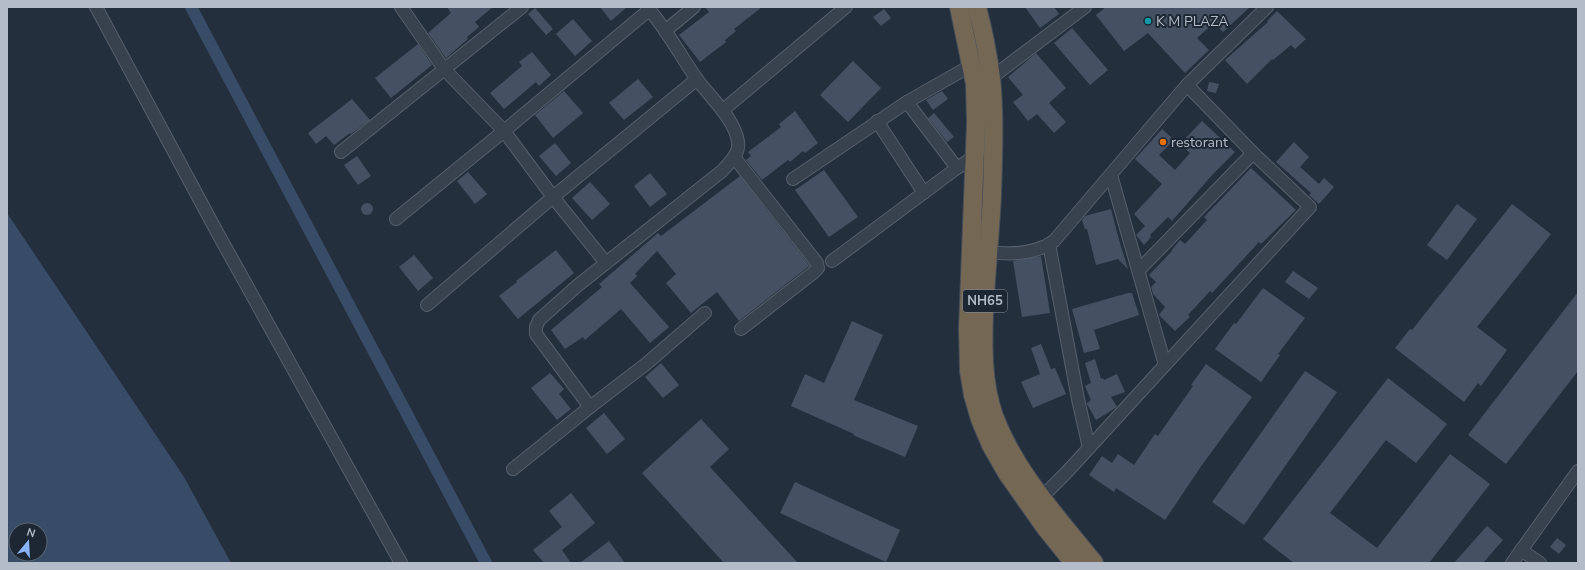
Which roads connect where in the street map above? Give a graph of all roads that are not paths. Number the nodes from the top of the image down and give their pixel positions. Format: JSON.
{"nodes":[{"id":1,"x":96,"y":7,"type":"edge"},
{"id":2,"x":401,"y":7,"type":"edge"},
{"id":3,"x":522,"y":7,"type":"edge"},
{"id":4,"x":694,"y":7,"type":"edge"},
{"id":5,"x":846,"y":7,"type":"edge"},
{"id":6,"x":959,"y":7,"type":"edge"},
{"id":7,"x":977,"y":7,"type":"edge"},
{"id":8,"x":1085,"y":7,"type":"edge"},
{"id":9,"x":648,"y":8,"type":"edge"},
{"id":10,"x":1261,"y":9,"type":"edge"},
{"id":11,"x":665,"y":31,"type":"junction"},
{"id":12,"x":972,"y":64,"type":"junction"},
{"id":13,"x":444,"y":69,"type":"junction"},
{"id":14,"x":991,"y":78,"type":"junction"},
{"id":15,"x":697,"y":79,"type":"junction"},
{"id":16,"x":1187,"y":85,"type":"junction"},
{"id":17,"x":907,"y":102,"type":"junction"},
{"id":18,"x":723,"y":110,"type":"junction"},
{"id":19,"x":877,"y":121,"type":"junction"},
{"id":20,"x":504,"y":131,"type":"junction"},
{"id":21,"x":341,"y":152,"type":"dead end"},
{"id":22,"x":1253,"y":153,"type":"junction"},
{"id":23,"x":976,"y":156,"type":"junction"},
{"id":24,"x":734,"y":157,"type":"junction"},
{"id":25,"x":957,"y":168,"type":"junction"},
{"id":26,"x":1111,"y":176,"type":"junction"},
{"id":27,"x":793,"y":179,"type":"dead end"},
{"id":28,"x":924,"y":193,"type":"junction"},
{"id":29,"x":553,"y":197,"type":"junction"},
{"id":30,"x":396,"y":219,"type":"dead end"},
{"id":31,"x":1049,"y":244,"type":"junction"},
{"id":32,"x":987,"y":252,"type":"junction"},
{"id":33,"x":832,"y":260,"type":"dead end"},
{"id":34,"x":606,"y":263,"type":"junction"},
{"id":35,"x":1139,"y":270,"type":"junction"},
{"id":36,"x":427,"y":305,"type":"dead end"},
{"id":37,"x":705,"y":313,"type":"dead end"},
{"id":38,"x":741,"y":329,"type":"dead end"},
{"id":39,"x":1165,"y":365,"type":"junction"},
{"id":40,"x":590,"y":406,"type":"junction"},
{"id":41,"x":1089,"y":448,"type":"junction"},
{"id":42,"x":513,"y":469,"type":"dead end"},
{"id":43,"x":1578,"y":471,"type":"edge"},
{"id":44,"x":1042,"y":497,"type":"junction"},
{"id":45,"x":1521,"y":550,"type":"junction"},
{"id":46,"x":401,"y":563,"type":"edge"},
{"id":47,"x":1074,"y":563,"type":"edge"},
{"id":48,"x":1094,"y":563,"type":"edge"},
{"id":49,"x":1512,"y":563,"type":"edge"},
{"id":50,"x":1540,"y":563,"type":"edge"}],
"edges":[{"from":1,"to":46,"type":"street"},
{"from":2,"to":13,"type":"street"},
{"from":3,"to":13,"type":"street"},
{"from":4,"to":11,"type":"street"},
{"from":5,"to":18,"type":"street"},
{"from":6,"to":12,"type":"highway","number":"NH65"},
{"from":7,"to":14,"type":"highway","number":"NH65"},
{"from":8,"to":14,"type":"street"},
{"from":9,"to":11,"type":"street"},
{"from":9,"to":20,"type":"street"},
{"from":10,"to":16,"type":"street"},
{"from":11,"to":15,"type":"street"},
{"from":12,"to":17,"type":"street"},
{"from":12,"to":23,"type":"highway","number":"NH65"},
{"from":13,"to":20,"type":"street"},
{"from":13,"to":21,"type":"street"},
{"from":14,"to":32,"type":"highway","number":"NH65"},
{"from":15,"to":18,"type":"street"},
{"from":15,"to":29,"type":"street"},
{"from":16,"to":22,"type":"street"},
{"from":16,"to":26,"type":"street"},
{"from":17,"to":19,"type":"street"},
{"from":17,"to":25,"type":"street"},
{"from":18,"to":24,"type":"street"},
{"from":19,"to":27,"type":"street"},
{"from":19,"to":28,"type":"street"},
{"from":20,"to":29,"type":"street"},
{"from":20,"to":30,"type":"street"},
{"from":22,"to":35,"type":"street"},
{"from":22,"to":39,"type":"street"},
{"from":23,"to":25,"type":"street"},
{"from":23,"to":47,"type":"highway","number":"NH65"},
{"from":24,"to":34,"type":"street"},
{"from":24,"to":38,"type":"street"},
{"from":25,"to":28,"type":"street"},
{"from":26,"to":31,"type":"street"},
{"from":26,"to":35,"type":"street"},
{"from":28,"to":33,"type":"street"},
{"from":29,"to":34,"type":"street"},
{"from":29,"to":36,"type":"street"},
{"from":31,"to":32,"type":"street"},
{"from":31,"to":41,"type":"street"},
{"from":32,"to":44,"type":"highway","number":"NH65"},
{"from":34,"to":40,"type":"street"},
{"from":35,"to":39,"type":"street"},
{"from":37,"to":40,"type":"street"},
{"from":39,"to":41,"type":"street"},
{"from":40,"to":42,"type":"street"},
{"from":41,"to":44,"type":"street"},
{"from":43,"to":45,"type":"street"},
{"from":44,"to":48,"type":"highway","number":"NH65"},
{"from":45,"to":49,"type":"street"},
{"from":45,"to":50,"type":"street"}]}
